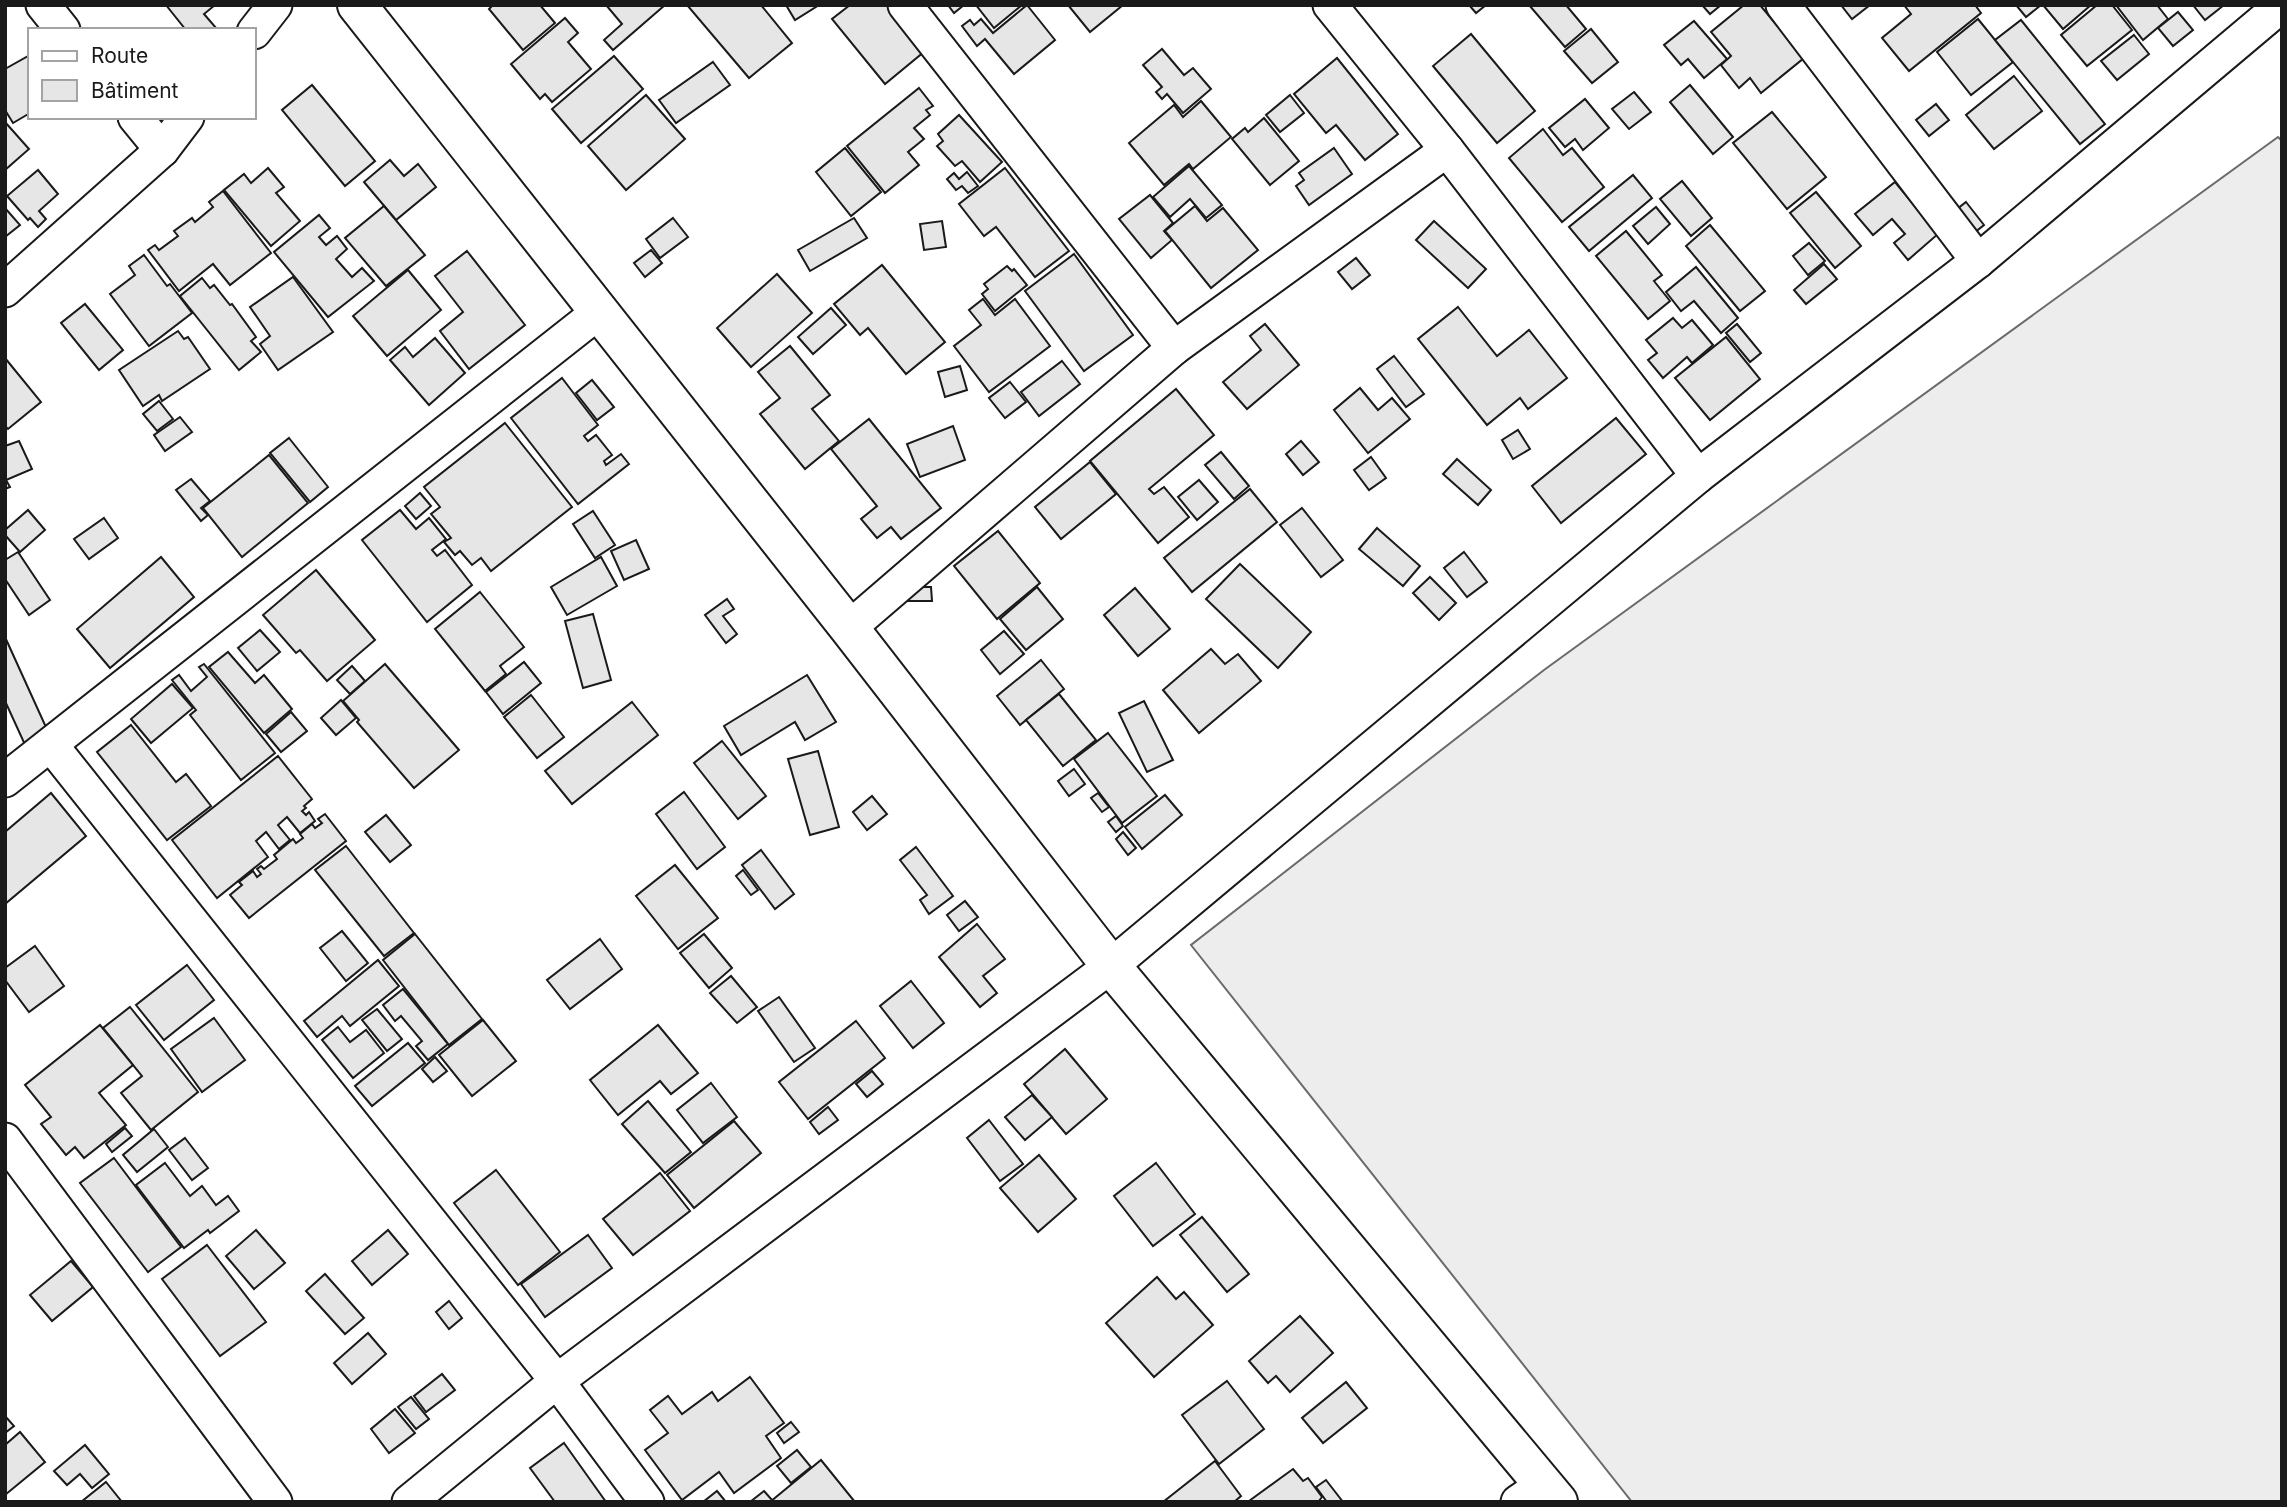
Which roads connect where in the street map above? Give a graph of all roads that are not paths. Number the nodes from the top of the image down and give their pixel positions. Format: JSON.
{"nodes":[{"id":1,"x":43,"y":5,"type":"edge"},
{"id":2,"x":275,"y":5,"type":"edge"},
{"id":3,"x":357,"y":5,"type":"edge"},
{"id":4,"x":905,"y":5,"type":"edge"},
{"id":5,"x":1330,"y":5,"type":"edge"},
{"id":6,"x":1783,"y":5,"type":"edge"},
{"id":7,"x":2282,"y":5,"type":"edge"},
{"id":8,"x":61,"y":28,"type":"edge"},
{"id":9,"x":256,"y":29,"type":"edge"},
{"id":10,"x":137,"y":119,"type":"edge"},
{"id":11,"x":185,"y":119,"type":"edge"},
{"id":12,"x":162,"y":150,"type":"junction"},
{"id":13,"x":1447,"y":150,"type":"junction"},
{"id":14,"x":1978,"y":261,"type":"junction"},
{"id":15,"x":5,"y":290,"type":"edge"},
{"id":16,"x":600,"y":312,"type":"junction"},
{"id":17,"x":1174,"y":348,"type":"junction"},
{"id":18,"x":1698,"y":476,"type":"junction"},
{"id":19,"x":849,"y":628,"type":"junction"},
{"id":20,"x":51,"y":745,"type":"junction"},
{"id":21,"x":5,"y":780,"type":"edge"},
{"id":22,"x":1111,"y":966,"type":"junction"},
{"id":23,"x":5,"y":1140,"type":"edge"},
{"id":24,"x":556,"y":1381,"type":"junction"},
{"id":25,"x":1540,"y":1496,"type":"edge"},
{"id":26,"x":275,"y":1502,"type":"edge"},
{"id":27,"x":409,"y":1502,"type":"edge"},
{"id":28,"x":647,"y":1502,"type":"edge"}],
"edges":[{"from":1,"to":8,"type":"street"},
{"from":2,"to":9,"type":"street"},
{"from":3,"to":16,"type":"street"},
{"from":4,"to":17,"type":"street"},
{"from":5,"to":13,"type":"street"},
{"from":6,"to":14,"type":"street"},
{"from":7,"to":14,"type":"street"},
{"from":10,"to":12,"type":"street"},
{"from":11,"to":12,"type":"street"},
{"from":12,"to":15,"type":"street"},
{"from":13,"to":17,"type":"street"},
{"from":13,"to":18,"type":"street"},
{"from":14,"to":18,"type":"street"},
{"from":16,"to":19,"type":"street"},
{"from":16,"to":20,"type":"street"},
{"from":17,"to":19,"type":"street"},
{"from":18,"to":22,"type":"street"},
{"from":19,"to":22,"type":"street"},
{"from":20,"to":21,"type":"street"},
{"from":20,"to":24,"type":"street"},
{"from":22,"to":24,"type":"street"},
{"from":22,"to":25,"type":"street"},
{"from":23,"to":26,"type":"street"},
{"from":24,"to":27,"type":"street"},
{"from":24,"to":28,"type":"street"}]}
